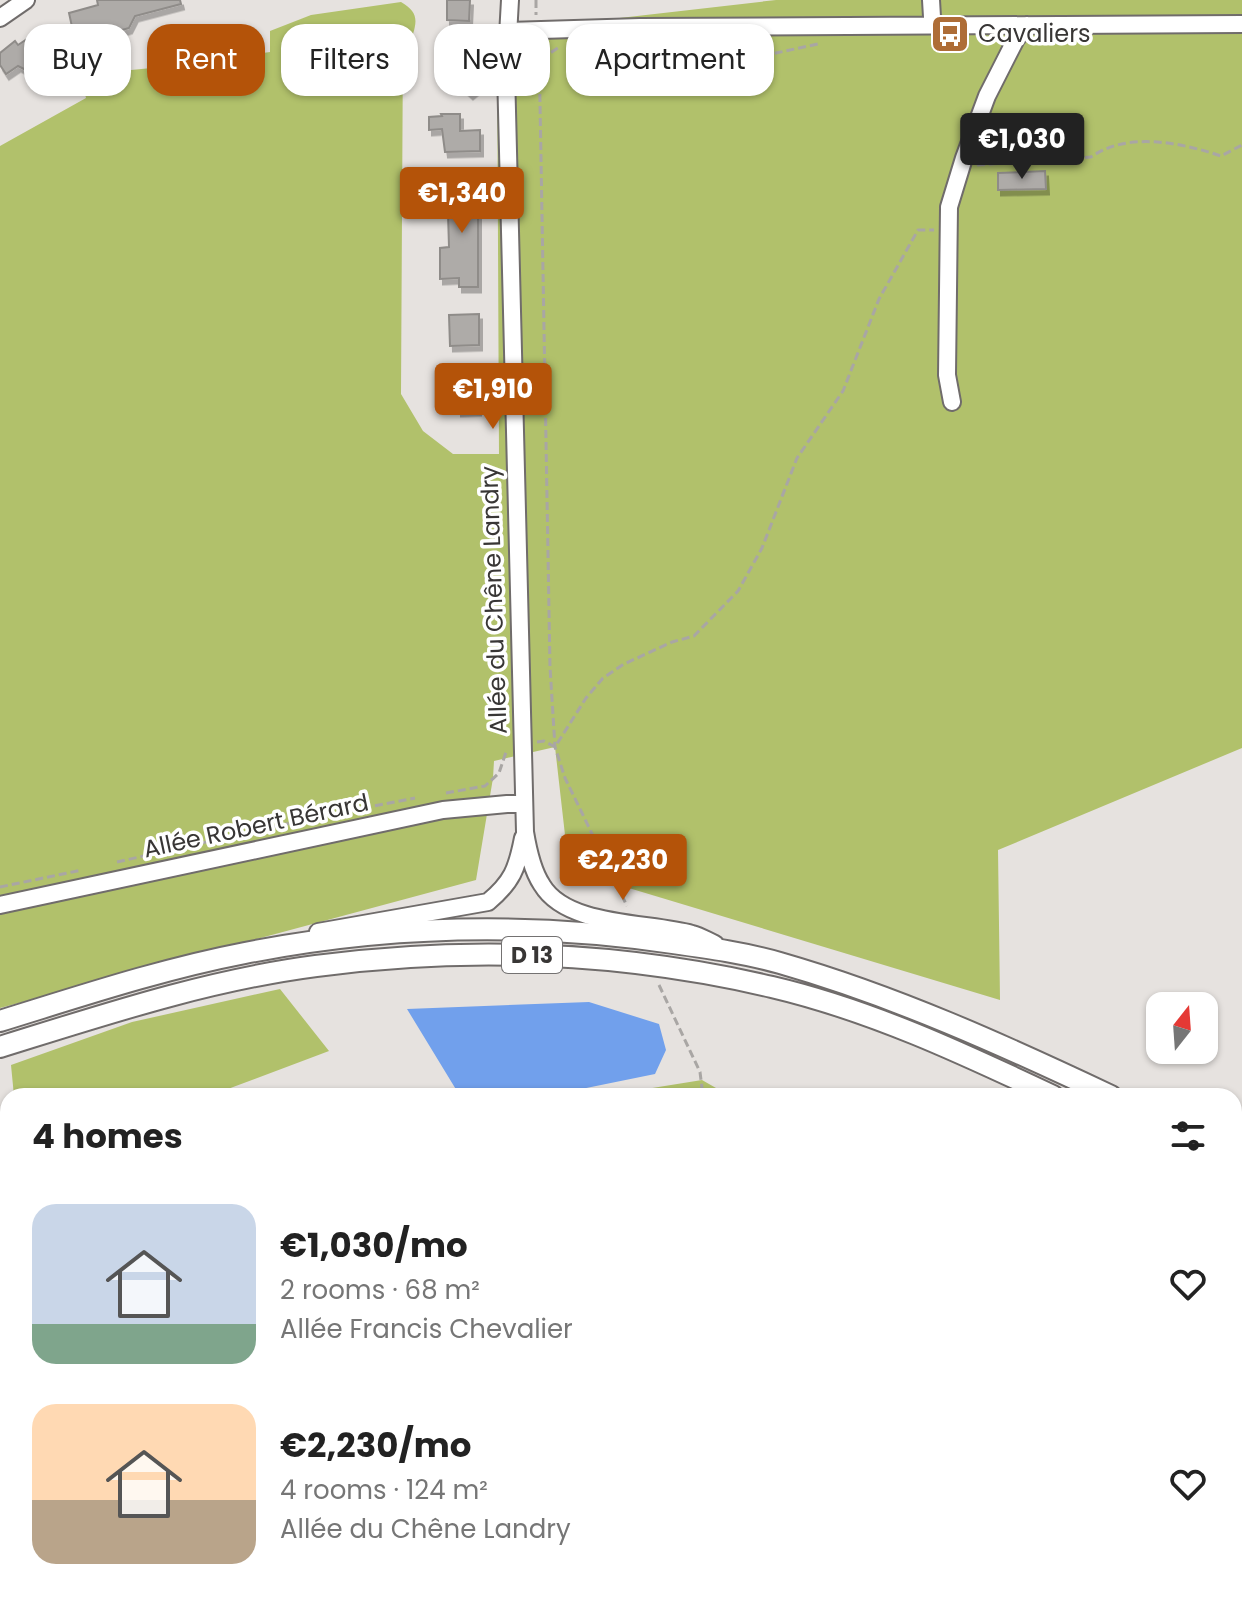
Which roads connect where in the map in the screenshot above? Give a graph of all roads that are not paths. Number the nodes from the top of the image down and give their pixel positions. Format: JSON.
{"nodes":[{"id":1,"x":26,"y":0,"type":"edge"},
{"id":2,"x":510,"y":0,"type":"edge"},
{"id":3,"x":931,"y":0,"type":"edge"},
{"id":4,"x":0,"y":18,"type":"edge"},
{"id":5,"x":508,"y":24,"type":"edge"},
{"id":6,"x":1242,"y":24,"type":"edge"},
{"id":7,"x":936,"y":25,"type":"junction"},
{"id":8,"x":1027,"y":25,"type":"junction"},
{"id":9,"x":550,"y":30,"type":"edge"},
{"id":10,"x":506,"y":96,"type":"edge"},
{"id":11,"x":952,"y":402,"type":"dead end"},
{"id":12,"x":524,"y":804,"type":"junction"},
{"id":13,"x":525,"y":832,"type":"junction"},
{"id":14,"x":0,"y":905,"type":"edge"},
{"id":15,"x":731,"y":951,"type":"junction"},
{"id":16,"x":246,"y":953,"type":"junction"},
{"id":17,"x":0,"y":1021,"type":"edge"},
{"id":18,"x":0,"y":1047,"type":"edge"},
{"id":19,"x":1036,"y":1088,"type":"edge"},
{"id":20,"x":1094,"y":1088,"type":"edge"}],
"edges":[{"from":1,"to":4,"type":"street"},
{"from":2,"to":5,"type":"street","name":"Allée du Chêne Landry"},
{"from":3,"to":7,"type":"street"},
{"from":6,"to":8,"type":"street"},
{"from":7,"to":8,"type":"street"},
{"from":7,"to":9,"type":"street"},
{"from":8,"to":11,"type":"street"},
{"from":10,"to":12,"type":"street","name":"Allée du Chêne Landry"},
{"from":12,"to":13,"type":"street","name":"Allée du Chêne Landry"},
{"from":12,"to":14,"type":"street","name":"Allée Robert Bérard"},
{"from":13,"to":15,"type":"street","name":"Allée du Chêne Landry"},
{"from":13,"to":16,"type":"street","name":"Allée du Chêne Landry"},
{"from":15,"to":16,"type":"main road","number":"D 13"},
{"from":15,"to":20,"type":"main road","number":"D 13"},
{"from":16,"to":17,"type":"main road","number":"D 13"},
{"from":18,"to":19,"type":"main road","number":"D 13"}]}
